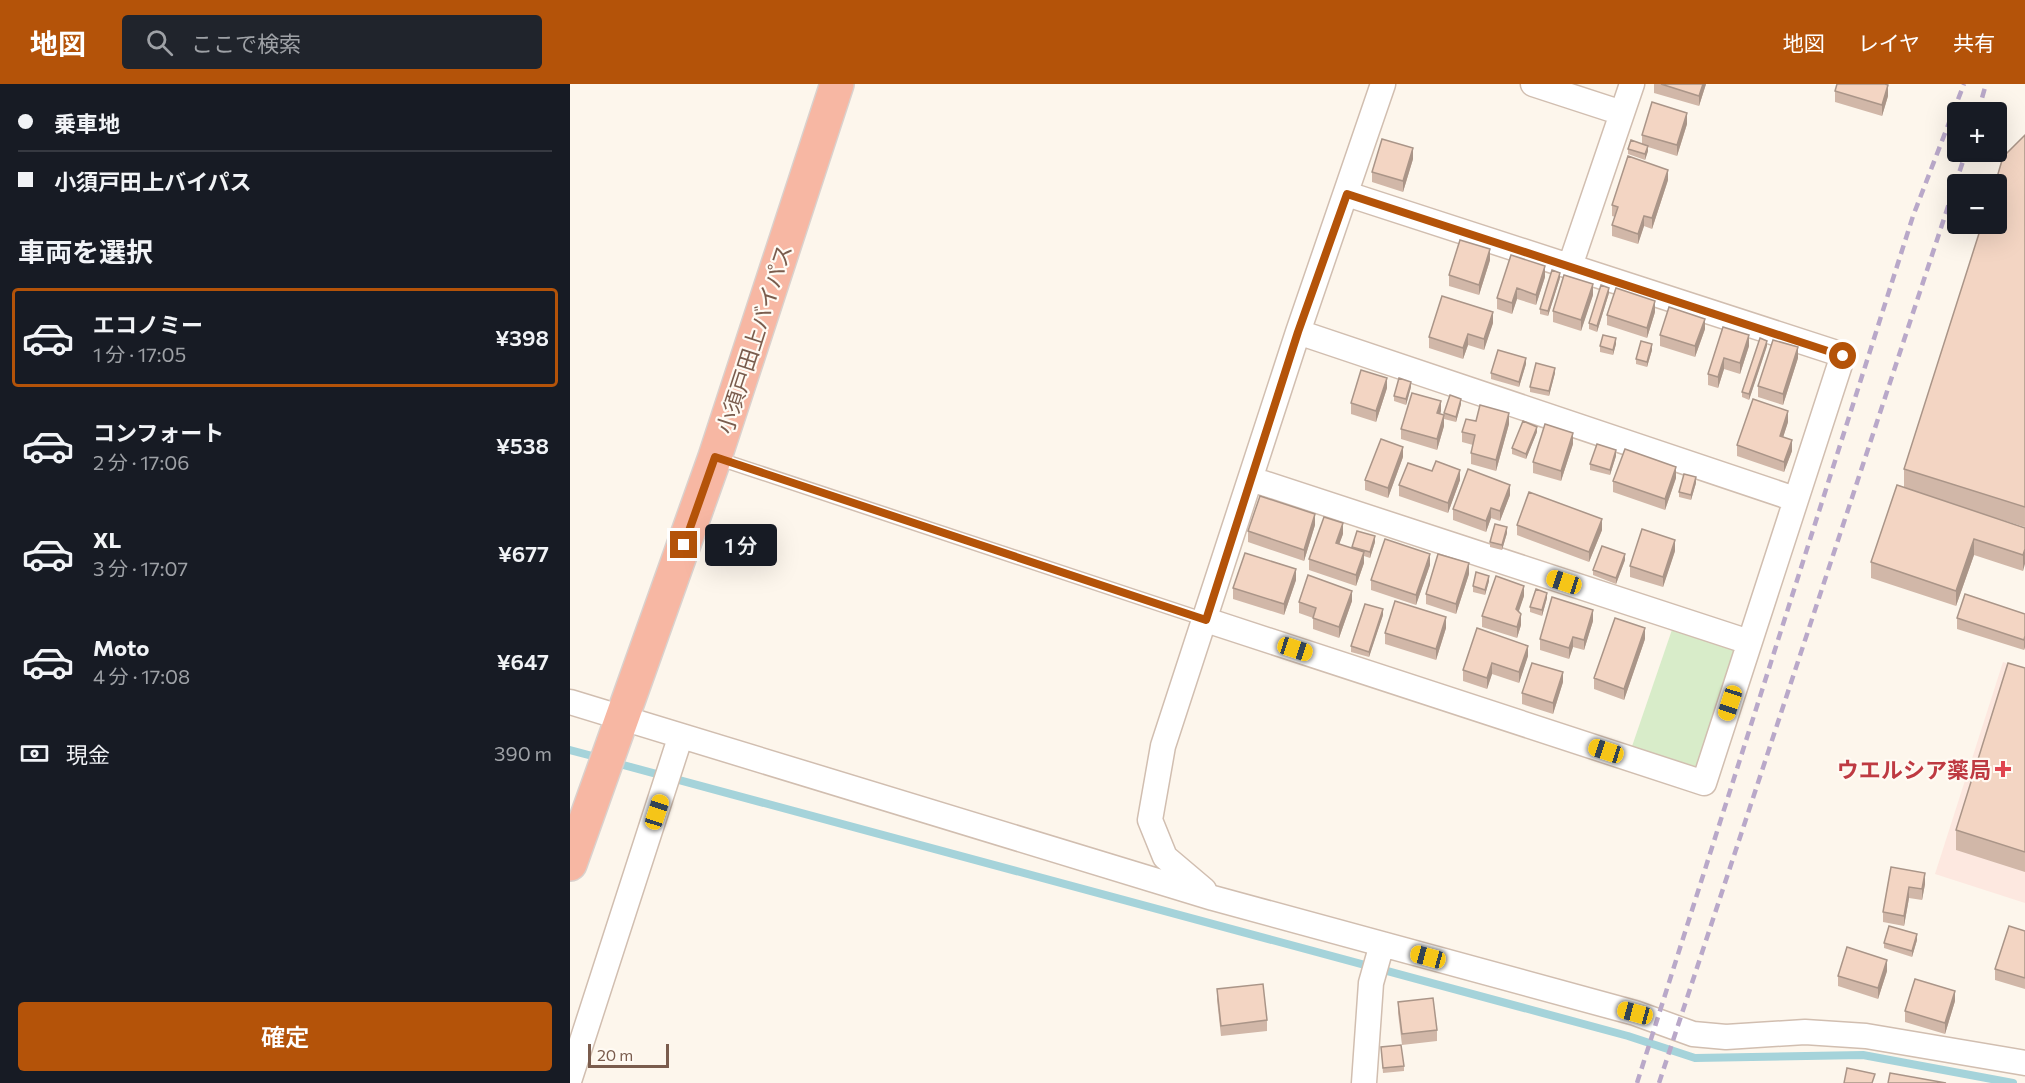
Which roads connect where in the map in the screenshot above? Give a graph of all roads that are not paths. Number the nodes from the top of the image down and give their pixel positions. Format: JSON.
{"nodes":[{"id":1,"x":837,"y":84,"type":"edge"},
{"id":2,"x":1383,"y":84,"type":"edge"},
{"id":3,"x":1533,"y":84,"type":"edge"},
{"id":4,"x":1632,"y":84,"type":"edge"},
{"id":5,"x":1622,"y":113,"type":"junction"},
{"id":6,"x":1347,"y":194,"type":"junction"},
{"id":7,"x":1570,"y":266,"type":"junction"},
{"id":8,"x":1298,"y":332,"type":"junction"},
{"id":9,"x":715,"y":457,"type":"junction"},
{"id":10,"x":1251,"y":480,"type":"junction"},
{"id":11,"x":1795,"y":499,"type":"junction"},
{"id":12,"x":1206,"y":620,"type":"junction"},
{"id":13,"x":1749,"y":642,"type":"junction"},
{"id":14,"x":570,"y":702,"type":"edge"},
{"id":15,"x":622,"y":720,"type":"junction"},
{"id":16,"x":680,"y":738,"type":"junction"},
{"id":17,"x":570,"y":864,"type":"edge"},
{"id":18,"x":1213,"y":898,"type":"junction"},
{"id":19,"x":1382,"y":944,"type":"junction"},
{"id":20,"x":2025,"y":1063,"type":"edge"},
{"id":21,"x":570,"y":1078,"type":"edge"},
{"id":22,"x":1364,"y":1083,"type":"edge"}],
"edges":[{"from":1,"to":9,"type":"highway","name":"小須戸田上バイパス"},
{"from":2,"to":6,"type":"street"},
{"from":3,"to":5,"type":"street"},
{"from":4,"to":5,"type":"street"},
{"from":5,"to":7,"type":"street"},
{"from":6,"to":7,"type":"street"},
{"from":6,"to":8,"type":"street"},
{"from":7,"to":11,"type":"street"},
{"from":8,"to":10,"type":"street"},
{"from":8,"to":11,"type":"street"},
{"from":9,"to":12,"type":"lane"},
{"from":9,"to":15,"type":"highway","name":"小須戸田上バイパス"},
{"from":10,"to":12,"type":"street"},
{"from":10,"to":13,"type":"street"},
{"from":11,"to":13,"type":"street"},
{"from":12,"to":13,"type":"street"},
{"from":12,"to":18,"type":"street"},
{"from":14,"to":15,"type":"street"},
{"from":15,"to":16,"type":"street"},
{"from":15,"to":17,"type":"highway","name":"小須戸田上バイパス"},
{"from":16,"to":18,"type":"street"},
{"from":16,"to":21,"type":"street"},
{"from":18,"to":19,"type":"street"},
{"from":19,"to":20,"type":"street"},
{"from":19,"to":22,"type":"street"}]}
